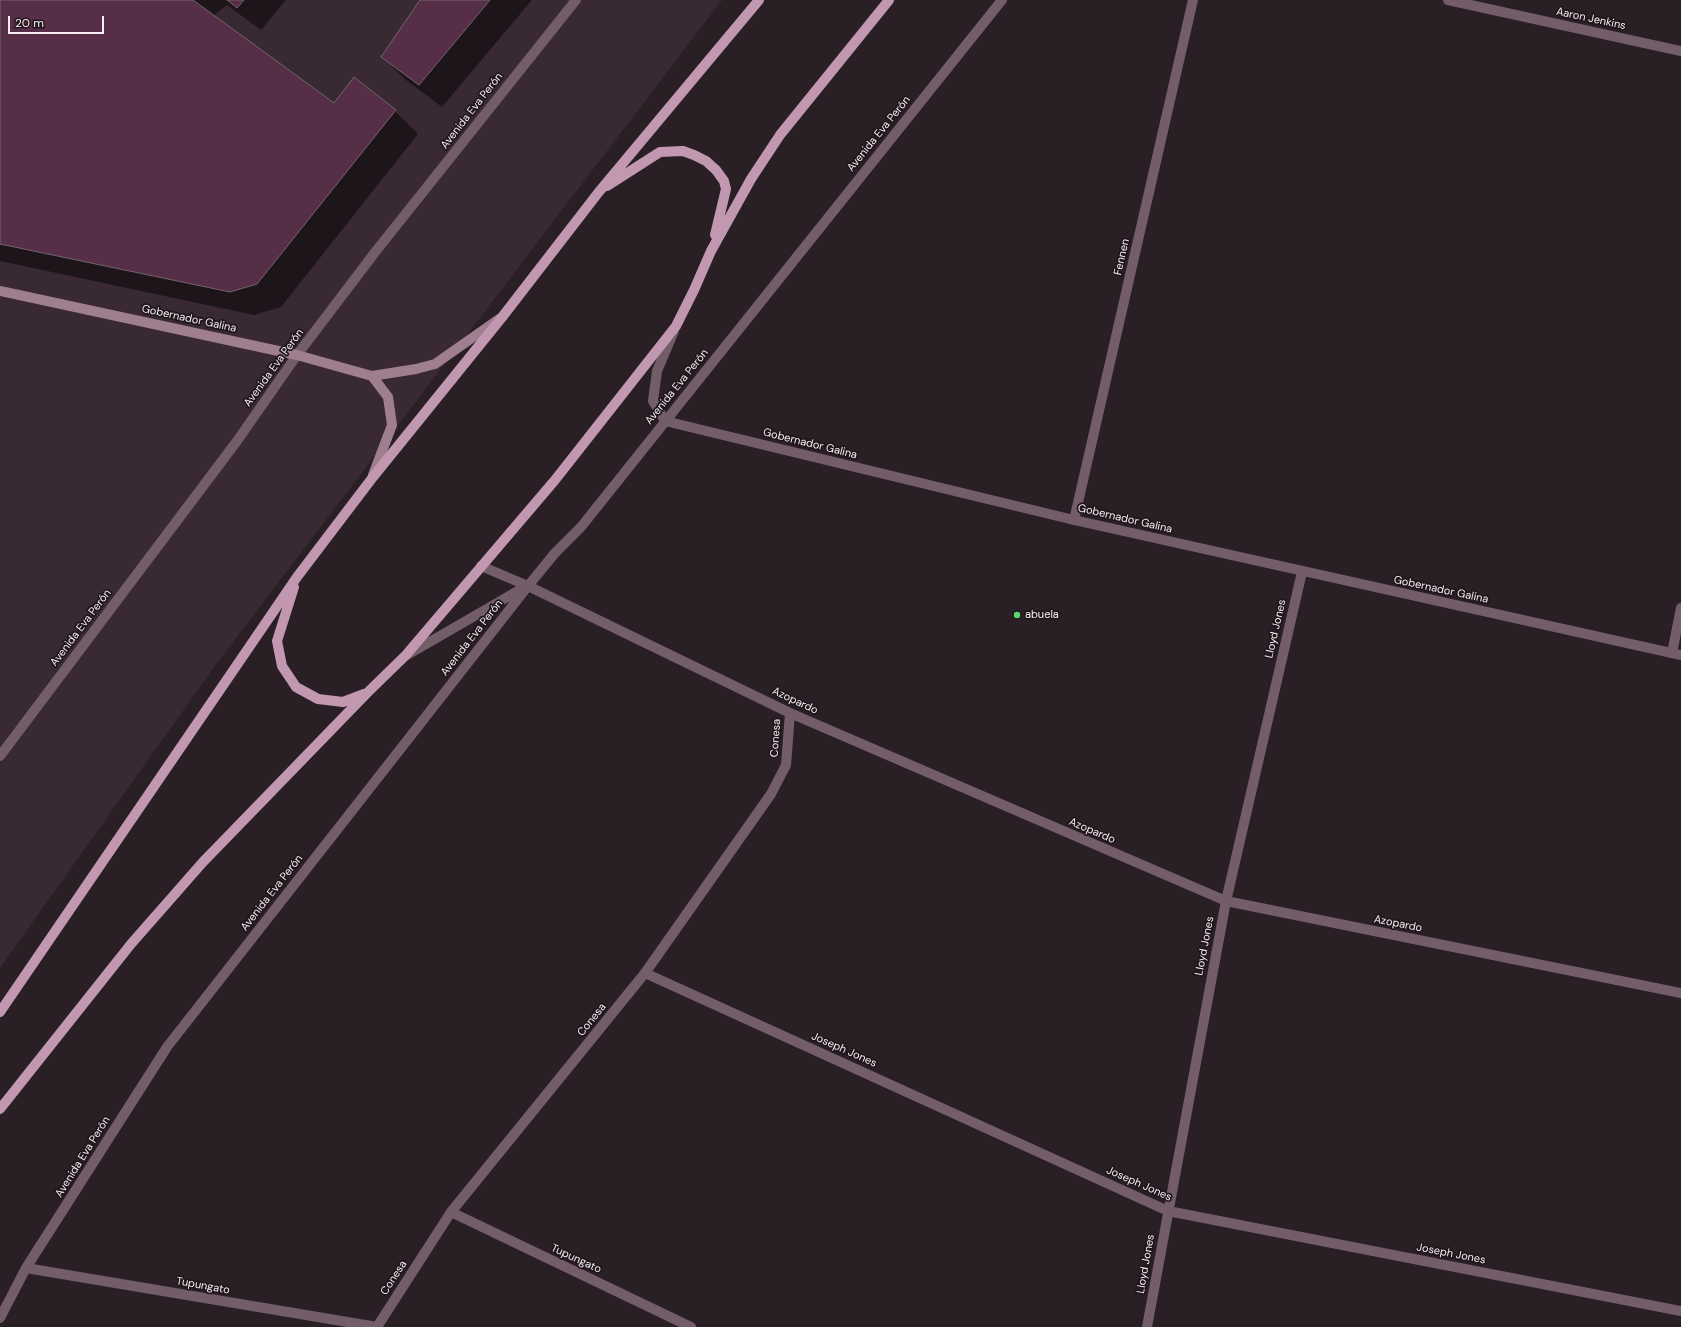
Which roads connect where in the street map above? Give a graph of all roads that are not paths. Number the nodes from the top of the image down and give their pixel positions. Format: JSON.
{"nodes":[{"id":1,"x":576,"y":0,"type":"edge"},
{"id":2,"x":760,"y":0,"type":"edge"},
{"id":3,"x":888,"y":0,"type":"edge"},
{"id":4,"x":1002,"y":0,"type":"edge"},
{"id":5,"x":1193,"y":0,"type":"edge"},
{"id":6,"x":1448,"y":0,"type":"edge"},
{"id":7,"x":1681,"y":51,"type":"edge"},
{"id":8,"x":598,"y":193,"type":"junction"},
{"id":9,"x":711,"y":251,"type":"junction"},
{"id":10,"x":0,"y":291,"type":"edge"},
{"id":11,"x":503,"y":316,"type":"junction"},
{"id":12,"x":676,"y":326,"type":"junction"},
{"id":13,"x":297,"y":355,"type":"junction"},
{"id":14,"x":372,"y":376,"type":"junction"},
{"id":15,"x":665,"y":421,"type":"junction"},
{"id":16,"x":373,"y":476,"type":"junction"},
{"id":17,"x":1074,"y":520,"type":"junction"},
{"id":18,"x":481,"y":566,"type":"junction"},
{"id":19,"x":1302,"y":572,"type":"junction"},
{"id":20,"x":297,"y":577,"type":"junction"},
{"id":21,"x":528,"y":586,"type":"junction"},
{"id":22,"x":1681,"y":608,"type":"edge"},
{"id":23,"x":1676,"y":654,"type":"edge"},
{"id":24,"x":406,"y":655,"type":"junction"},
{"id":25,"x":367,"y":693,"type":"junction"},
{"id":26,"x":790,"y":713,"type":"junction"},
{"id":27,"x":0,"y":756,"type":"edge"},
{"id":28,"x":1226,"y":902,"type":"junction"},
{"id":29,"x":646,"y":973,"type":"junction"},
{"id":30,"x":1681,"y":993,"type":"edge"},
{"id":31,"x":0,"y":1012,"type":"edge"},
{"id":32,"x":0,"y":1109,"type":"edge"},
{"id":33,"x":1168,"y":1211,"type":"junction"},
{"id":34,"x":451,"y":1212,"type":"junction"},
{"id":35,"x":26,"y":1268,"type":"junction"},
{"id":36,"x":1681,"y":1311,"type":"edge"},
{"id":37,"x":0,"y":1318,"type":"edge"},
{"id":38,"x":377,"y":1327,"type":"edge"},
{"id":39,"x":691,"y":1327,"type":"edge"},
{"id":40,"x":1147,"y":1327,"type":"edge"}],
"edges":[{"from":1,"to":13,"type":"street","name":"Avenida Eva Perón"},
{"from":2,"to":8,"type":"main road"},
{"from":3,"to":9,"type":"main road"},
{"from":4,"to":15,"type":"street","name":"Avenida Eva Perón"},
{"from":5,"to":17,"type":"street","name":"Fennen"},
{"from":6,"to":7,"type":"street","name":"Aaron Jenkins"},
{"from":8,"to":9,"type":"main road"},
{"from":8,"to":11,"type":"main road"},
{"from":9,"to":12,"type":"main road"},
{"from":10,"to":13,"type":"main road","name":"Gobernador Galina"},
{"from":11,"to":14,"type":"main road"},
{"from":11,"to":16,"type":"main road"},
{"from":12,"to":15,"type":"street"},
{"from":12,"to":18,"type":"main road"},
{"from":13,"to":14,"type":"main road","name":"Gobernador Galina"},
{"from":13,"to":27,"type":"street","name":"Avenida Eva Perón"},
{"from":14,"to":16,"type":"main road"},
{"from":15,"to":17,"type":"street","name":"Gobernador Galina"},
{"from":15,"to":21,"type":"street","name":"Avenida Eva Perón"},
{"from":16,"to":20,"type":"main road"},
{"from":17,"to":19,"type":"street","name":"Gobernador Galina"},
{"from":18,"to":21,"type":"street","name":"Azopardo"},
{"from":18,"to":24,"type":"main road"},
{"from":19,"to":23,"type":"street","name":"Gobernador Galina"},
{"from":19,"to":28,"type":"street","name":"Lloyd Jones"},
{"from":20,"to":25,"type":"main road"},
{"from":20,"to":31,"type":"main road"},
{"from":21,"to":24,"type":"street"},
{"from":21,"to":26,"type":"street","name":"Azopardo"},
{"from":21,"to":35,"type":"street","name":"Avenida Eva Perón"},
{"from":22,"to":23,"type":"street"},
{"from":24,"to":25,"type":"main road"},
{"from":25,"to":32,"type":"main road"},
{"from":26,"to":28,"type":"street","name":"Azopardo"},
{"from":26,"to":29,"type":"street","name":"Conesa"},
{"from":28,"to":30,"type":"street","name":"Azopardo"},
{"from":28,"to":33,"type":"street","name":"Lloyd Jones"},
{"from":29,"to":33,"type":"street","name":"Joseph Jones"},
{"from":29,"to":34,"type":"street","name":"Conesa"},
{"from":33,"to":36,"type":"street","name":"Joseph Jones"},
{"from":33,"to":40,"type":"street","name":"Lloyd Jones"},
{"from":34,"to":38,"type":"street","name":"Conesa"},
{"from":34,"to":39,"type":"street","name":"Tupungato"},
{"from":35,"to":37,"type":"street","name":"Avenida Eva Perón"},
{"from":35,"to":38,"type":"street","name":"Tupungato"}]}
